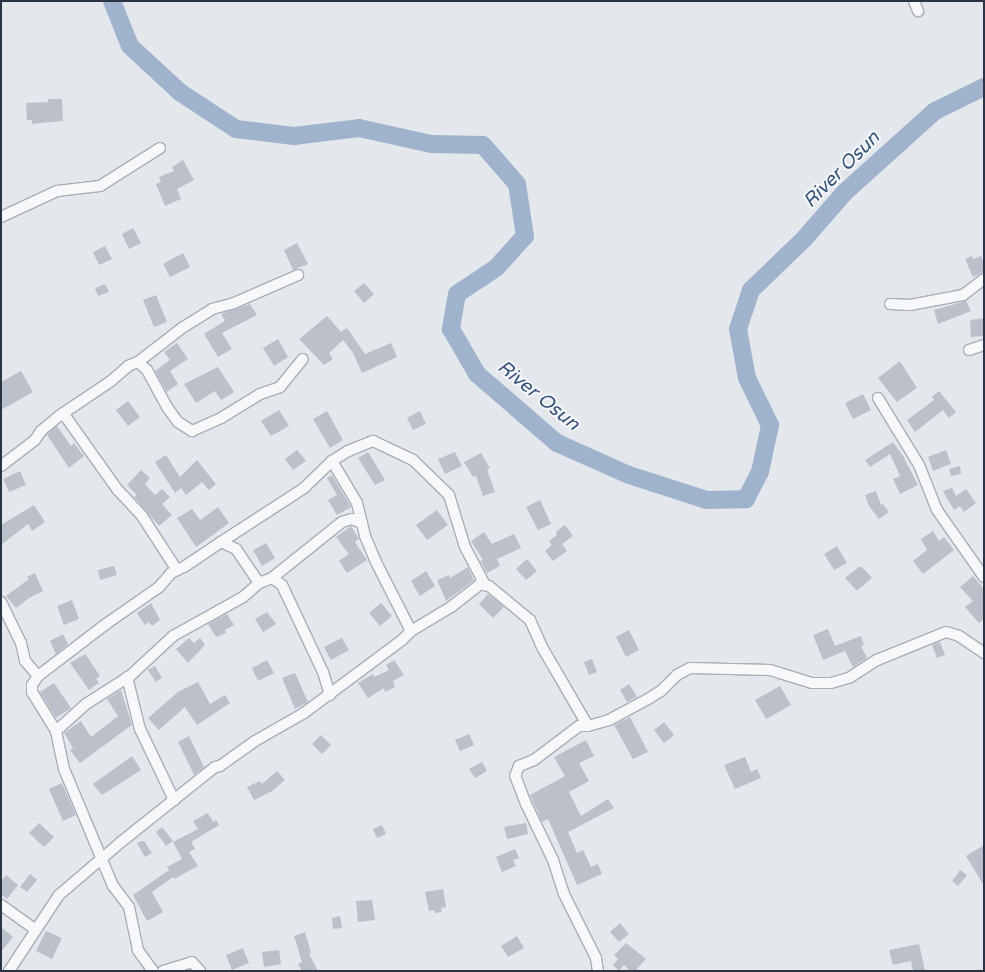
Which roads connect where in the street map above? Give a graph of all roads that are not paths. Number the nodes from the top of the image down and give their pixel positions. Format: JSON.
{"nodes":[{"id":1,"x":160,"y":148,"type":"dead end"},
{"id":2,"x":1,"y":217,"type":"edge"},
{"id":3,"x":298,"y":275,"type":"dead end"},
{"id":4,"x":984,"y":279,"type":"edge"},
{"id":5,"x":890,"y":304,"type":"dead end"},
{"id":6,"x":984,"y":345,"type":"edge"},
{"id":7,"x":969,"y":350,"type":"dead end"},
{"id":8,"x":303,"y":359,"type":"dead end"},
{"id":9,"x":138,"y":362,"type":"junction"},
{"id":10,"x":878,"y":398,"type":"dead end"},
{"id":11,"x":63,"y":413,"type":"junction"},
{"id":12,"x":332,"y":461,"type":"junction"},
{"id":13,"x":1,"y":466,"type":"edge"},
{"id":14,"x":362,"y":523,"type":"junction"},
{"id":15,"x":221,"y":542,"type":"junction"},
{"id":16,"x":177,"y":570,"type":"junction"},
{"id":17,"x":984,"y":577,"type":"edge"},
{"id":18,"x":272,"y":578,"type":"junction"},
{"id":19,"x":258,"y":583,"type":"junction"},
{"id":20,"x":484,"y":585,"type":"junction"},
{"id":21,"x":1,"y":602,"type":"edge"},
{"id":22,"x":411,"y":631,"type":"junction"},
{"id":23,"x":984,"y":653,"type":"edge"},
{"id":24,"x":38,"y":676,"type":"junction"},
{"id":25,"x":127,"y":678,"type":"junction"},
{"id":26,"x":330,"y":695,"type":"junction"},
{"id":27,"x":588,"y":726,"type":"junction"},
{"id":28,"x":56,"y":731,"type":"junction"},
{"id":29,"x":174,"y":800,"type":"junction"},
{"id":30,"x":101,"y":858,"type":"junction"},
{"id":31,"x":1,"y":905,"type":"edge"},
{"id":32,"x":36,"y":930,"type":"junction"},
{"id":33,"x":9,"y":971,"type":"edge"},
{"id":34,"x":154,"y":971,"type":"edge"},
{"id":35,"x":163,"y":971,"type":"edge"},
{"id":36,"x":200,"y":971,"type":"edge"},
{"id":37,"x":598,"y":971,"type":"edge"}],
"edges":[{"from":1,"to":2,"type":"street"},
{"from":3,"to":9,"type":"street"},
{"from":4,"to":5,"type":"street"},
{"from":6,"to":7,"type":"street"},
{"from":8,"to":9,"type":"street"},
{"from":9,"to":11,"type":"street"},
{"from":10,"to":17,"type":"street"},
{"from":11,"to":13,"type":"street"},
{"from":11,"to":16,"type":"street"},
{"from":12,"to":14,"type":"street"},
{"from":12,"to":15,"type":"street"},
{"from":12,"to":20,"type":"street"},
{"from":14,"to":18,"type":"street"},
{"from":14,"to":22,"type":"street"},
{"from":15,"to":16,"type":"street"},
{"from":15,"to":19,"type":"street"},
{"from":16,"to":24,"type":"street"},
{"from":18,"to":19,"type":"street"},
{"from":18,"to":26,"type":"street"},
{"from":19,"to":25,"type":"street"},
{"from":20,"to":22,"type":"street"},
{"from":20,"to":27,"type":"street"},
{"from":21,"to":24,"type":"street"},
{"from":22,"to":26,"type":"street"},
{"from":23,"to":27,"type":"street"},
{"from":24,"to":28,"type":"street"},
{"from":25,"to":28,"type":"street"},
{"from":25,"to":29,"type":"street"},
{"from":26,"to":29,"type":"street"},
{"from":27,"to":37,"type":"street"},
{"from":28,"to":30,"type":"street"},
{"from":29,"to":30,"type":"street"},
{"from":30,"to":32,"type":"street"},
{"from":30,"to":34,"type":"street"},
{"from":31,"to":32,"type":"street"},
{"from":32,"to":33,"type":"street"},
{"from":35,"to":36,"type":"street"}]}
